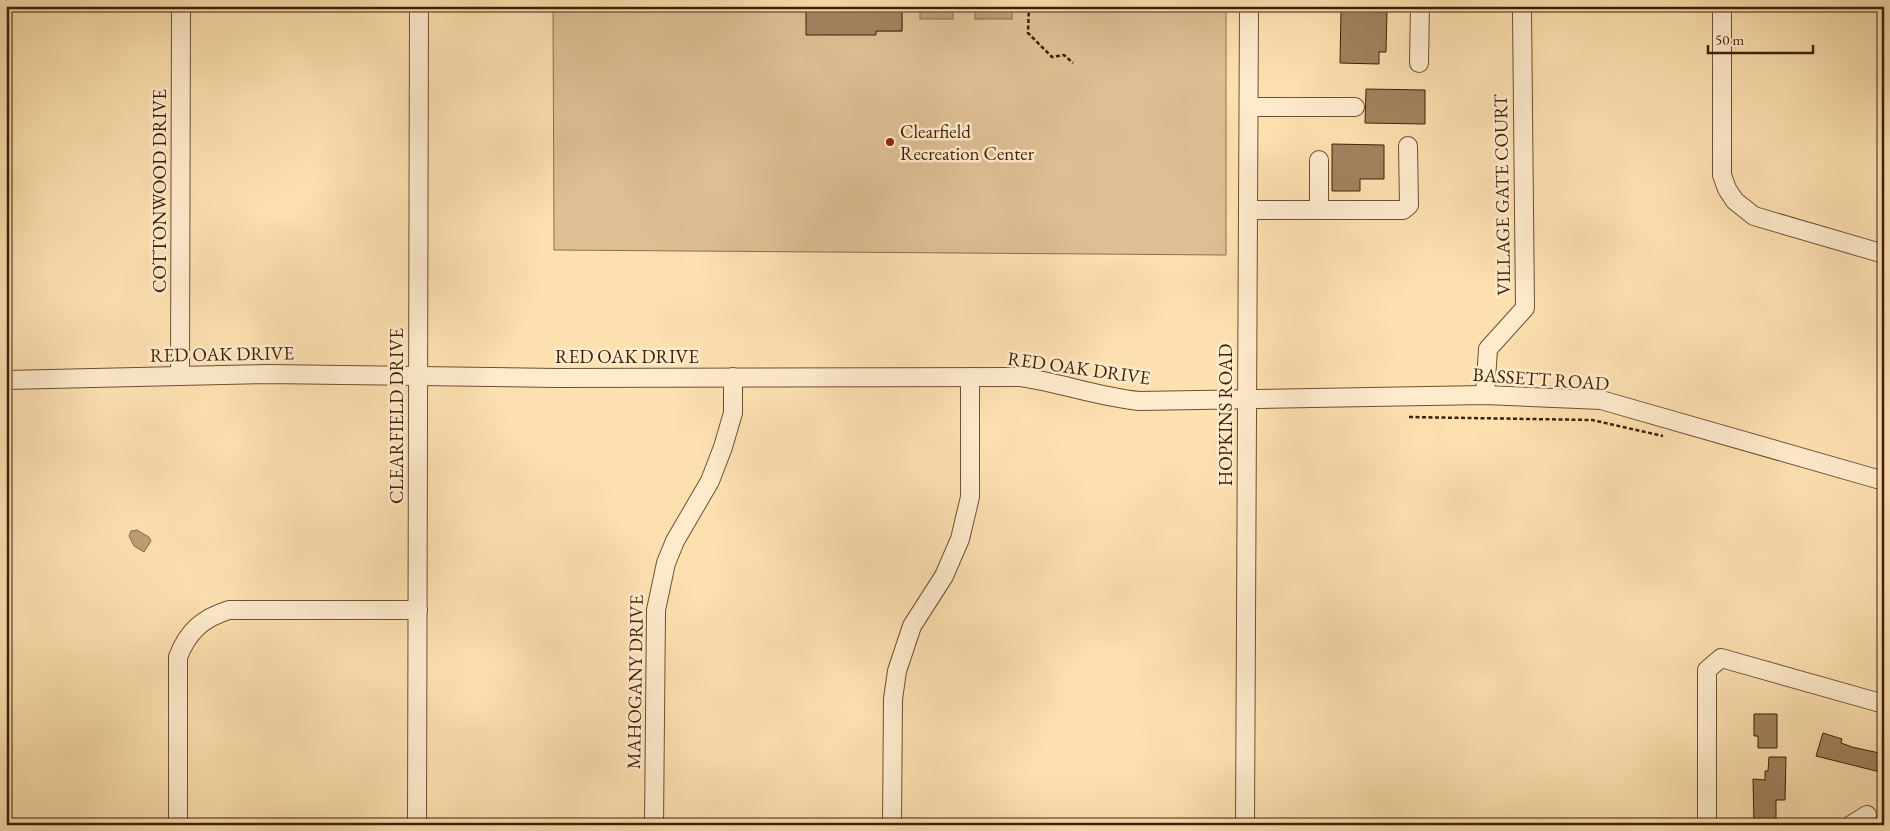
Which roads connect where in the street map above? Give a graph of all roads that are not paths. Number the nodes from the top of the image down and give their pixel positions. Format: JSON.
{"nodes":[{"id":1,"x":181,"y":6,"type":"edge"},
{"id":2,"x":419,"y":6,"type":"edge"},
{"id":3,"x":1249,"y":6,"type":"edge"},
{"id":4,"x":1420,"y":6,"type":"edge"},
{"id":5,"x":1722,"y":6,"type":"edge"},
{"id":6,"x":1522,"y":11,"type":"dead end"},
{"id":7,"x":1419,"y":63,"type":"dead end"},
{"id":8,"x":1249,"y":107,"type":"junction"},
{"id":9,"x":1355,"y":107,"type":"dead end"},
{"id":10,"x":1408,"y":146,"type":"dead end"},
{"id":11,"x":1318,"y":160,"type":"dead end"},
{"id":12,"x":1248,"y":210,"type":"junction"},
{"id":13,"x":1319,"y":210,"type":"junction"},
{"id":14,"x":1884,"y":254,"type":"edge"},
{"id":15,"x":180,"y":376,"type":"junction"},
{"id":16,"x":417,"y":376,"type":"junction"},
{"id":17,"x":733,"y":377,"type":"junction"},
{"id":18,"x":970,"y":377,"type":"junction"},
{"id":19,"x":6,"y":380,"type":"edge"},
{"id":20,"x":1485,"y":394,"type":"junction"},
{"id":21,"x":1246,"y":398,"type":"junction"},
{"id":22,"x":1884,"y":480,"type":"edge"},
{"id":23,"x":418,"y":610,"type":"junction"},
{"id":24,"x":1884,"y":704,"type":"edge"},
{"id":25,"x":1867,"y":815,"type":"dead end"},
{"id":26,"x":178,"y":825,"type":"edge"},
{"id":27,"x":417,"y":825,"type":"edge"},
{"id":28,"x":654,"y":825,"type":"edge"},
{"id":29,"x":892,"y":825,"type":"edge"},
{"id":30,"x":1245,"y":825,"type":"edge"},
{"id":31,"x":1707,"y":825,"type":"edge"},
{"id":32,"x":1851,"y":825,"type":"edge"}],
"edges":[{"from":1,"to":15,"type":"street","name":"COTTONWOOD DRIVE"},
{"from":2,"to":16,"type":"street","name":"CLEARFIELD DRIVE"},
{"from":3,"to":8,"type":"street","name":"HOPKINS ROAD"},
{"from":4,"to":7,"type":"street"},
{"from":5,"to":14,"type":"street"},
{"from":6,"to":20,"type":"street","name":"VILLAGE GATE COURT"},
{"from":8,"to":9,"type":"street"},
{"from":8,"to":12,"type":"street","name":"HOPKINS ROAD"},
{"from":10,"to":13,"type":"street"},
{"from":11,"to":13,"type":"street"},
{"from":12,"to":13,"type":"street"},
{"from":12,"to":21,"type":"street","name":"HOPKINS ROAD"},
{"from":15,"to":16,"type":"street","name":"RED OAK DRIVE"},
{"from":15,"to":19,"type":"street","name":"RED OAK DRIVE"},
{"from":16,"to":17,"type":"street","name":"RED OAK DRIVE"},
{"from":16,"to":23,"type":"street","name":"CLEARFIELD DRIVE"},
{"from":17,"to":18,"type":"street","name":"RED OAK DRIVE"},
{"from":17,"to":28,"type":"street","name":"MAHOGANY DRIVE"},
{"from":18,"to":21,"type":"street","name":"RED OAK DRIVE"},
{"from":18,"to":29,"type":"street"},
{"from":20,"to":21,"type":"street","name":"BASSETT ROAD"},
{"from":20,"to":22,"type":"street","name":"BASSETT ROAD"},
{"from":21,"to":30,"type":"street","name":"HOPKINS ROAD"},
{"from":23,"to":26,"type":"street"},
{"from":23,"to":27,"type":"street","name":"CLEARFIELD DRIVE"},
{"from":24,"to":31,"type":"street"},
{"from":25,"to":32,"type":"street"}]}
